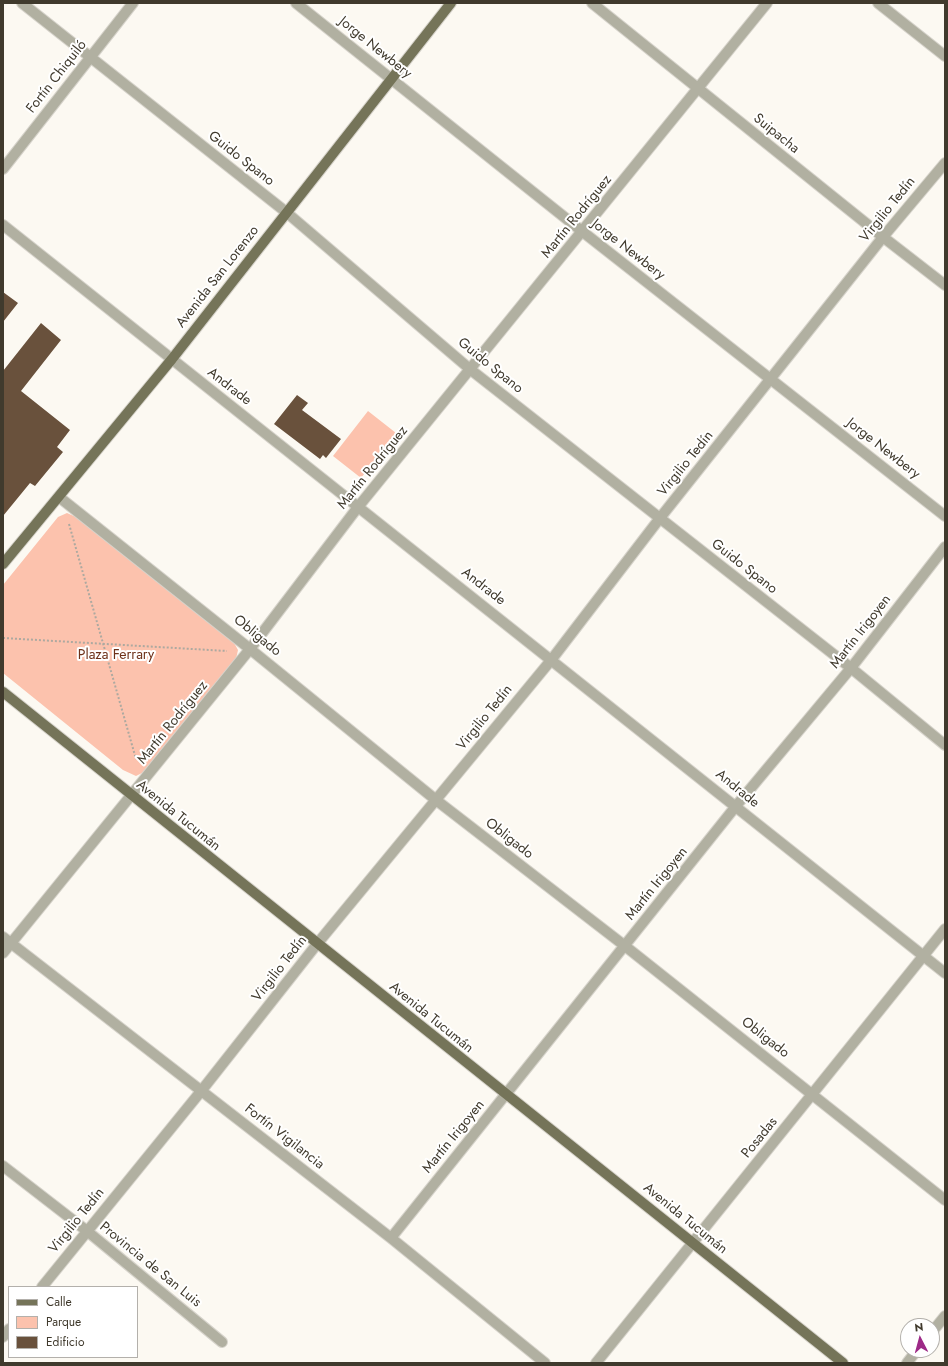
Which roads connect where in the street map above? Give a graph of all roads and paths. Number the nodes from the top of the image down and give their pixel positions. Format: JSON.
{"nodes":[{"id":1,"x":22,"y":3,"type":"edge"},
{"id":2,"x":133,"y":3,"type":"edge"},
{"id":3,"x":296,"y":3,"type":"edge"},
{"id":4,"x":451,"y":3,"type":"edge"},
{"id":5,"x":592,"y":3,"type":"edge"},
{"id":6,"x":767,"y":3,"type":"edge"},
{"id":7,"x":878,"y":3,"type":"edge"},
{"id":8,"x":945,"y":56,"type":"edge"},
{"id":9,"x":90,"y":57,"type":"junction"},
{"id":10,"x":392,"y":80,"type":"junction"},
{"id":11,"x":697,"y":88,"type":"junction"},
{"id":12,"x":945,"y":163,"type":"edge"},
{"id":13,"x":3,"y":169,"type":"edge"},
{"id":14,"x":286,"y":212,"type":"junction"},
{"id":15,"x":3,"y":225,"type":"edge"},
{"id":16,"x":583,"y":232,"type":"junction"},
{"id":17,"x":883,"y":237,"type":"junction"},
{"id":18,"x":945,"y":285,"type":"edge"},
{"id":19,"x":172,"y":359,"type":"junction"},
{"id":20,"x":471,"y":370,"type":"junction"},
{"id":21,"x":771,"y":379,"type":"junction"},
{"id":22,"x":59,"y":497,"type":"junction"},
{"id":23,"x":358,"y":507,"type":"junction"},
{"id":24,"x":945,"y":516,"type":"edge"},
{"id":25,"x":660,"y":518,"type":"junction"},
{"id":26,"x":69,"y":524,"type":"dead end"},
{"id":27,"x":945,"y":547,"type":"edge"},
{"id":28,"x":3,"y":564,"type":"edge"},
{"id":29,"x":3,"y":638,"type":"edge"},
{"id":30,"x":103,"y":644,"type":"junction"},
{"id":31,"x":250,"y":649,"type":"junction"},
{"id":32,"x":227,"y":650,"type":"dead end"},
{"id":33,"x":552,"y":659,"type":"junction"},
{"id":34,"x":851,"y":668,"type":"junction"},
{"id":35,"x":3,"y":692,"type":"edge"},
{"id":36,"x":945,"y":745,"type":"edge"},
{"id":37,"x":136,"y":759,"type":"dead end"},
{"id":38,"x":132,"y":797,"type":"junction"},
{"id":39,"x":436,"y":800,"type":"junction"},
{"id":40,"x":736,"y":806,"type":"junction"},
{"id":41,"x":945,"y":929,"type":"edge"},
{"id":42,"x":7,"y":940,"type":"edge"},
{"id":43,"x":317,"y":944,"type":"junction"},
{"id":44,"x":625,"y":946,"type":"junction"},
{"id":45,"x":3,"y":953,"type":"edge"},
{"id":46,"x":924,"y":955,"type":"junction"},
{"id":47,"x":945,"y":973,"type":"edge"},
{"id":48,"x":202,"y":1090,"type":"junction"},
{"id":49,"x":506,"y":1095,"type":"junction"},
{"id":50,"x":813,"y":1095,"type":"junction"},
{"id":51,"x":3,"y":1166,"type":"edge"},
{"id":52,"x":945,"y":1200,"type":"edge"},
{"id":53,"x":87,"y":1231,"type":"junction"},
{"id":54,"x":391,"y":1238,"type":"junction"},
{"id":55,"x":692,"y":1243,"type":"junction"},
{"id":56,"x":43,"y":1286,"type":"edge"},
{"id":57,"x":222,"y":1342,"type":"dead end"},
{"id":58,"x":545,"y":1363,"type":"edge"},
{"id":59,"x":596,"y":1363,"type":"edge"},
{"id":60,"x":843,"y":1363,"type":"edge"}],
"edges":[{"from":1,"to":9,"type":"street","name":"Guido Spano"},
{"from":2,"to":9,"type":"street","name":"Fortín Chiquiló"},
{"from":3,"to":10,"type":"street","name":"Jorge Newbery"},
{"from":4,"to":10,"type":"main road","name":"Avenida San Lorenzo"},
{"from":5,"to":11,"type":"street","name":"Suipacha"},
{"from":6,"to":11,"type":"street","name":"Martín Rodríguez"},
{"from":7,"to":8,"type":"street"},
{"from":9,"to":13,"type":"street","name":"Fortín Chiquiló"},
{"from":9,"to":14,"type":"street","name":"Guido Spano"},
{"from":10,"to":14,"type":"main road","name":"Avenida San Lorenzo"},
{"from":10,"to":16,"type":"street","name":"Jorge Newbery"},
{"from":11,"to":16,"type":"street","name":"Martín Rodríguez"},
{"from":11,"to":17,"type":"street","name":"Suipacha"},
{"from":12,"to":17,"type":"street","name":"Virgilio Tedín"},
{"from":14,"to":19,"type":"main road","name":"Avenida San Lorenzo"},
{"from":14,"to":20,"type":"street","name":"Guido Spano"},
{"from":15,"to":19,"type":"street","name":"Andrade"},
{"from":16,"to":20,"type":"street","name":"Martín Rodríguez"},
{"from":16,"to":21,"type":"street","name":"Jorge Newbery"},
{"from":17,"to":18,"type":"street","name":"Suipacha"},
{"from":17,"to":21,"type":"street","name":"Virgilio Tedín"},
{"from":19,"to":22,"type":"main road","name":"Avenida San Lorenzo"},
{"from":19,"to":23,"type":"street","name":"Andrade"},
{"from":20,"to":23,"type":"street","name":"Martín Rodríguez"},
{"from":20,"to":25,"type":"street","name":"Guido Spano"},
{"from":21,"to":24,"type":"street","name":"Jorge Newbery"},
{"from":21,"to":25,"type":"street","name":"Virgilio Tedín"},
{"from":22,"to":28,"type":"main road","name":"Avenida San Lorenzo"},
{"from":22,"to":31,"type":"street","name":"Obligado"},
{"from":23,"to":31,"type":"street","name":"Martín Rodríguez"},
{"from":23,"to":33,"type":"street","name":"Andrade"},
{"from":25,"to":33,"type":"street","name":"Virgilio Tedín"},
{"from":25,"to":34,"type":"street","name":"Guido Spano"},
{"from":26,"to":30,"type":"path"},
{"from":27,"to":34,"type":"street","name":"Martín Irigoyen"},
{"from":29,"to":30,"type":"path"},
{"from":30,"to":32,"type":"path"},
{"from":30,"to":37,"type":"path"},
{"from":31,"to":38,"type":"street","name":"Martín Rodríguez"},
{"from":31,"to":39,"type":"street","name":"Obligado"},
{"from":33,"to":39,"type":"street","name":"Virgilio Tedín"},
{"from":33,"to":40,"type":"street","name":"Andrade"},
{"from":34,"to":36,"type":"street","name":"Guido Spano"},
{"from":34,"to":40,"type":"street","name":"Martín Irigoyen"},
{"from":35,"to":38,"type":"main road","name":"Avenida Tucumán"},
{"from":38,"to":42,"type":"street","name":"Martín Rodríguez"},
{"from":38,"to":43,"type":"main road","name":"Avenida Tucumán"},
{"from":39,"to":43,"type":"street","name":"Virgilio Tedín"},
{"from":39,"to":44,"type":"street","name":"Obligado"},
{"from":40,"to":44,"type":"street","name":"Martín Irigoyen"},
{"from":40,"to":46,"type":"street","name":"Andrade"},
{"from":41,"to":46,"type":"street","name":"Posadas"},
{"from":42,"to":45,"type":"street","name":"Martín Rodríguez"},
{"from":42,"to":48,"type":"street","name":"Fortín Vigilancia"},
{"from":43,"to":48,"type":"street","name":"Virgilio Tedín"},
{"from":43,"to":49,"type":"main road","name":"Avenida Tucumán"},
{"from":44,"to":49,"type":"street","name":"Martín Irigoyen"},
{"from":44,"to":50,"type":"street","name":"Obligado"},
{"from":46,"to":47,"type":"street","name":"Andrade"},
{"from":46,"to":50,"type":"street","name":"Posadas"},
{"from":48,"to":53,"type":"street","name":"Virgilio Tedín"},
{"from":48,"to":54,"type":"street","name":"Fortín Vigilancia"},
{"from":49,"to":54,"type":"street","name":"Martín Irigoyen"},
{"from":49,"to":55,"type":"main road","name":"Avenida Tucumán"},
{"from":50,"to":52,"type":"street","name":"Obligado"},
{"from":50,"to":55,"type":"street","name":"Posadas"},
{"from":51,"to":53,"type":"street","name":"Provincia de San Luis"},
{"from":53,"to":56,"type":"street","name":"Virgilio Tedín"},
{"from":53,"to":57,"type":"street","name":"Provincia de San Luis"},
{"from":54,"to":58,"type":"street","name":"Fortín Vigilancia"},
{"from":55,"to":59,"type":"street","name":"Posadas"},
{"from":55,"to":60,"type":"main road","name":"Avenida Tucumán"}]}
